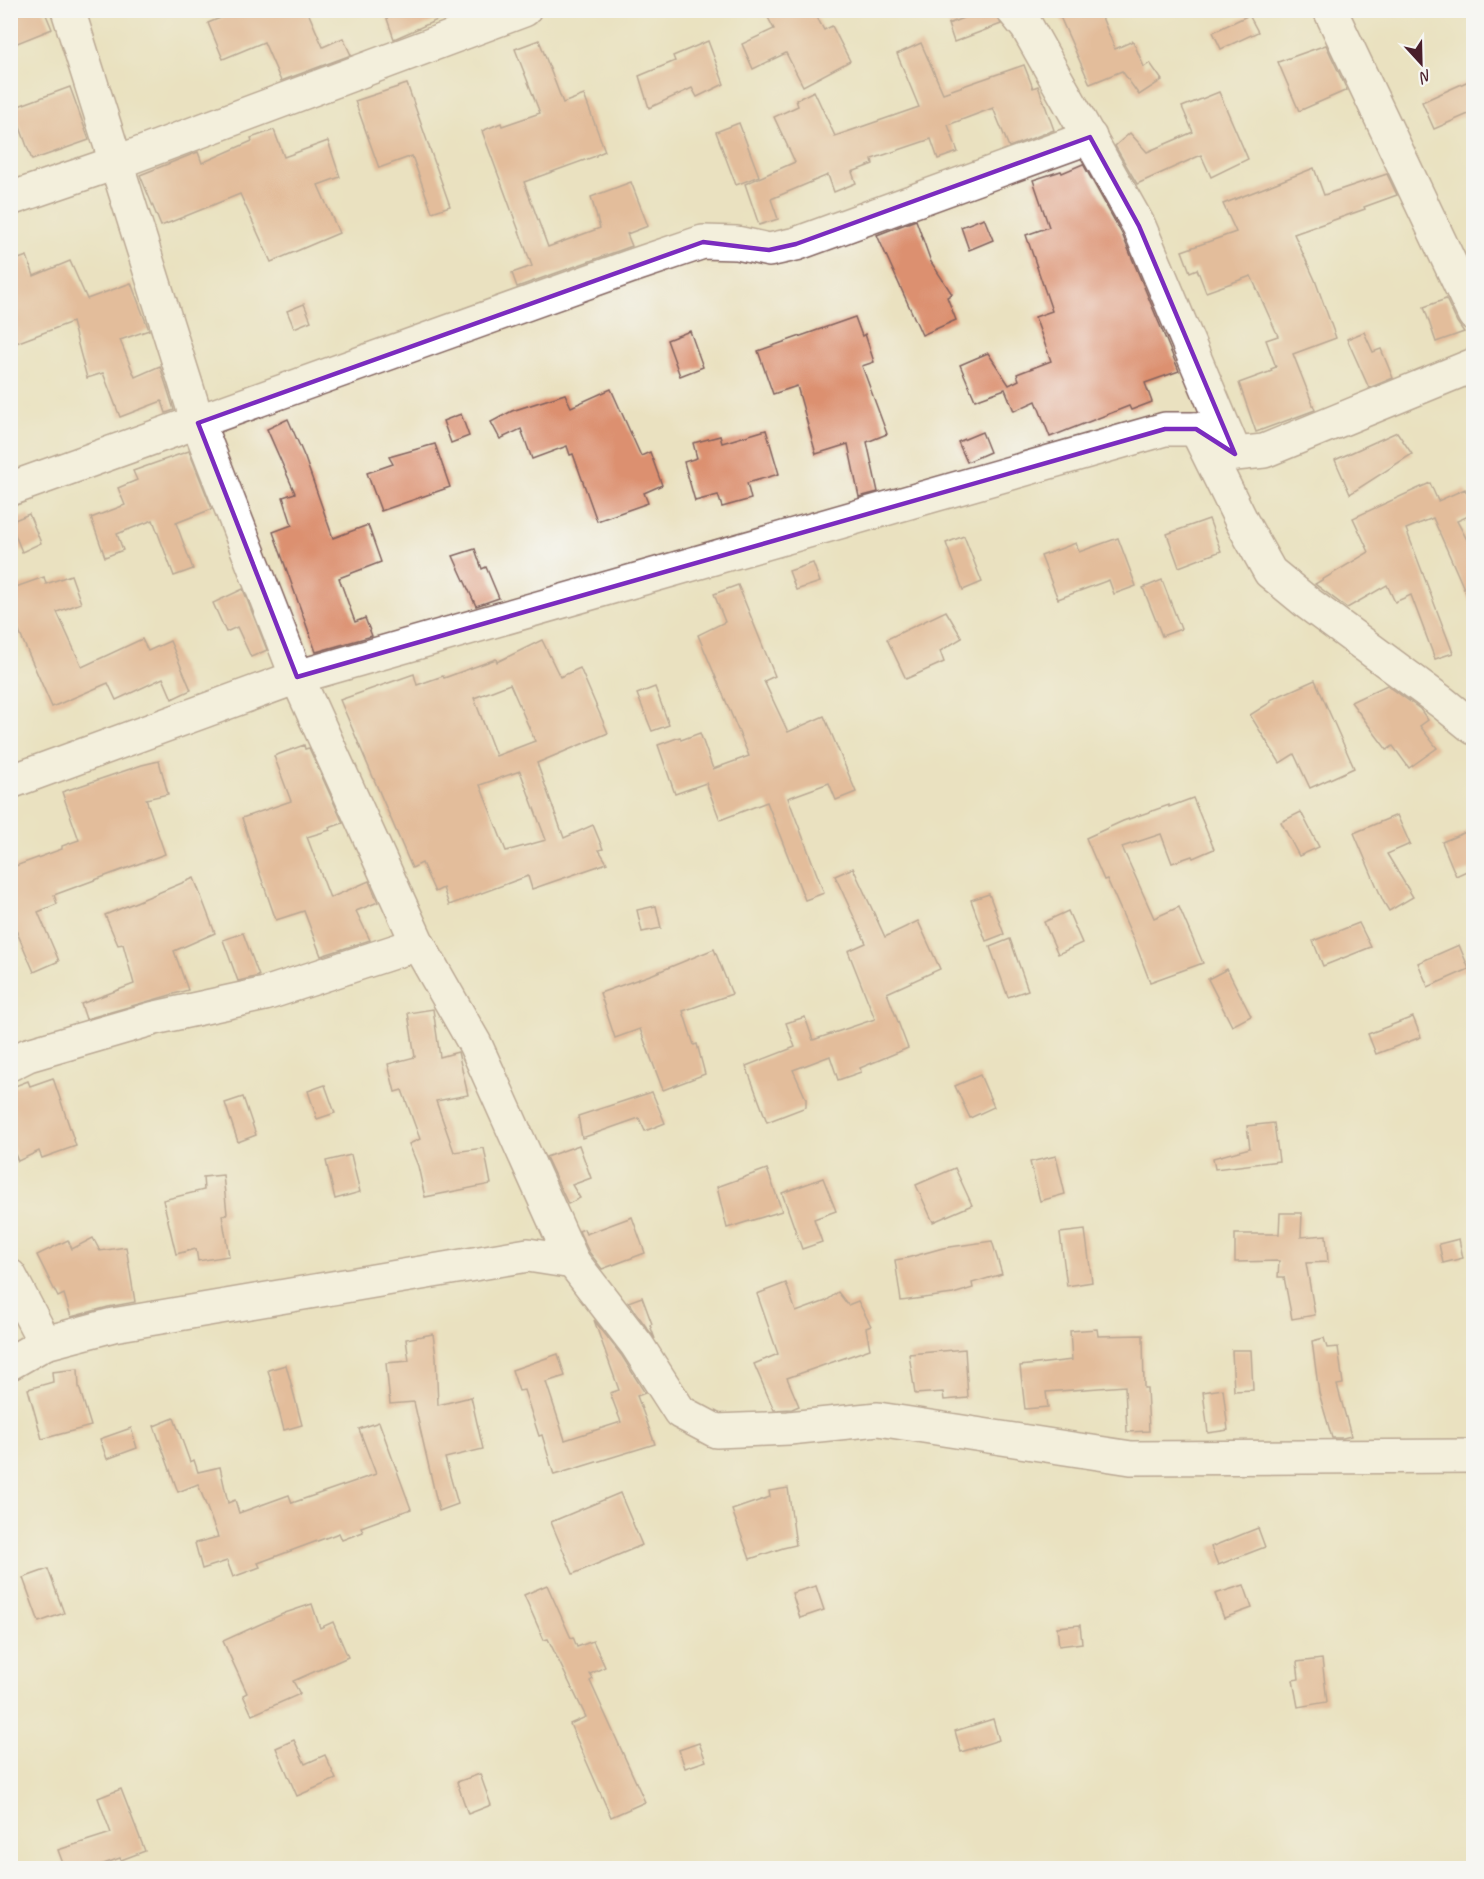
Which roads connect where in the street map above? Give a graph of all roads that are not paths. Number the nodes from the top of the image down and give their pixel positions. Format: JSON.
{"nodes":[{"id":1,"x":68,"y":10,"type":"edge"},
{"id":2,"x":524,"y":10,"type":"edge"},
{"id":3,"x":1013,"y":10,"type":"edge"},
{"id":4,"x":1330,"y":10,"type":"edge"},
{"id":5,"x":1089,"y":137,"type":"junction"},
{"id":6,"x":115,"y":163,"type":"junction"},
{"id":7,"x":10,"y":199,"type":"edge"},
{"id":8,"x":1473,"y":314,"type":"edge"},
{"id":9,"x":1473,"y":364,"type":"edge"},
{"id":10,"x":198,"y":423,"type":"junction"},
{"id":11,"x":1196,"y":429,"type":"junction"},
{"id":12,"x":1235,"y":454,"type":"junction"},
{"id":13,"x":10,"y":489,"type":"edge"},
{"id":14,"x":297,"y":676,"type":"junction"},
{"id":15,"x":1473,"y":728,"type":"edge"},
{"id":16,"x":10,"y":782,"type":"edge"},
{"id":17,"x":418,"y":944,"type":"junction"},
{"id":18,"x":10,"y":1064,"type":"edge"},
{"id":19,"x":573,"y":1262,"type":"junction"},
{"id":20,"x":10,"y":1276,"type":"edge"},
{"id":21,"x":45,"y":1343,"type":"junction"},
{"id":22,"x":10,"y":1363,"type":"edge"},
{"id":23,"x":1473,"y":1456,"type":"edge"}],
"edges":[{"from":1,"to":6,"type":"street"},
{"from":2,"to":6,"type":"street"},
{"from":3,"to":5,"type":"street"},
{"from":4,"to":8,"type":"street"},
{"from":5,"to":10,"type":"street"},
{"from":5,"to":12,"type":"street"},
{"from":6,"to":7,"type":"street"},
{"from":6,"to":10,"type":"street"},
{"from":9,"to":12,"type":"street"},
{"from":10,"to":13,"type":"street"},
{"from":10,"to":14,"type":"street"},
{"from":11,"to":12,"type":"street"},
{"from":11,"to":14,"type":"street"},
{"from":11,"to":15,"type":"street"},
{"from":14,"to":16,"type":"street"},
{"from":14,"to":17,"type":"street"},
{"from":17,"to":18,"type":"street"},
{"from":17,"to":19,"type":"street"},
{"from":19,"to":21,"type":"street"},
{"from":19,"to":23,"type":"street"},
{"from":20,"to":21,"type":"street"},
{"from":21,"to":22,"type":"street"}]}
